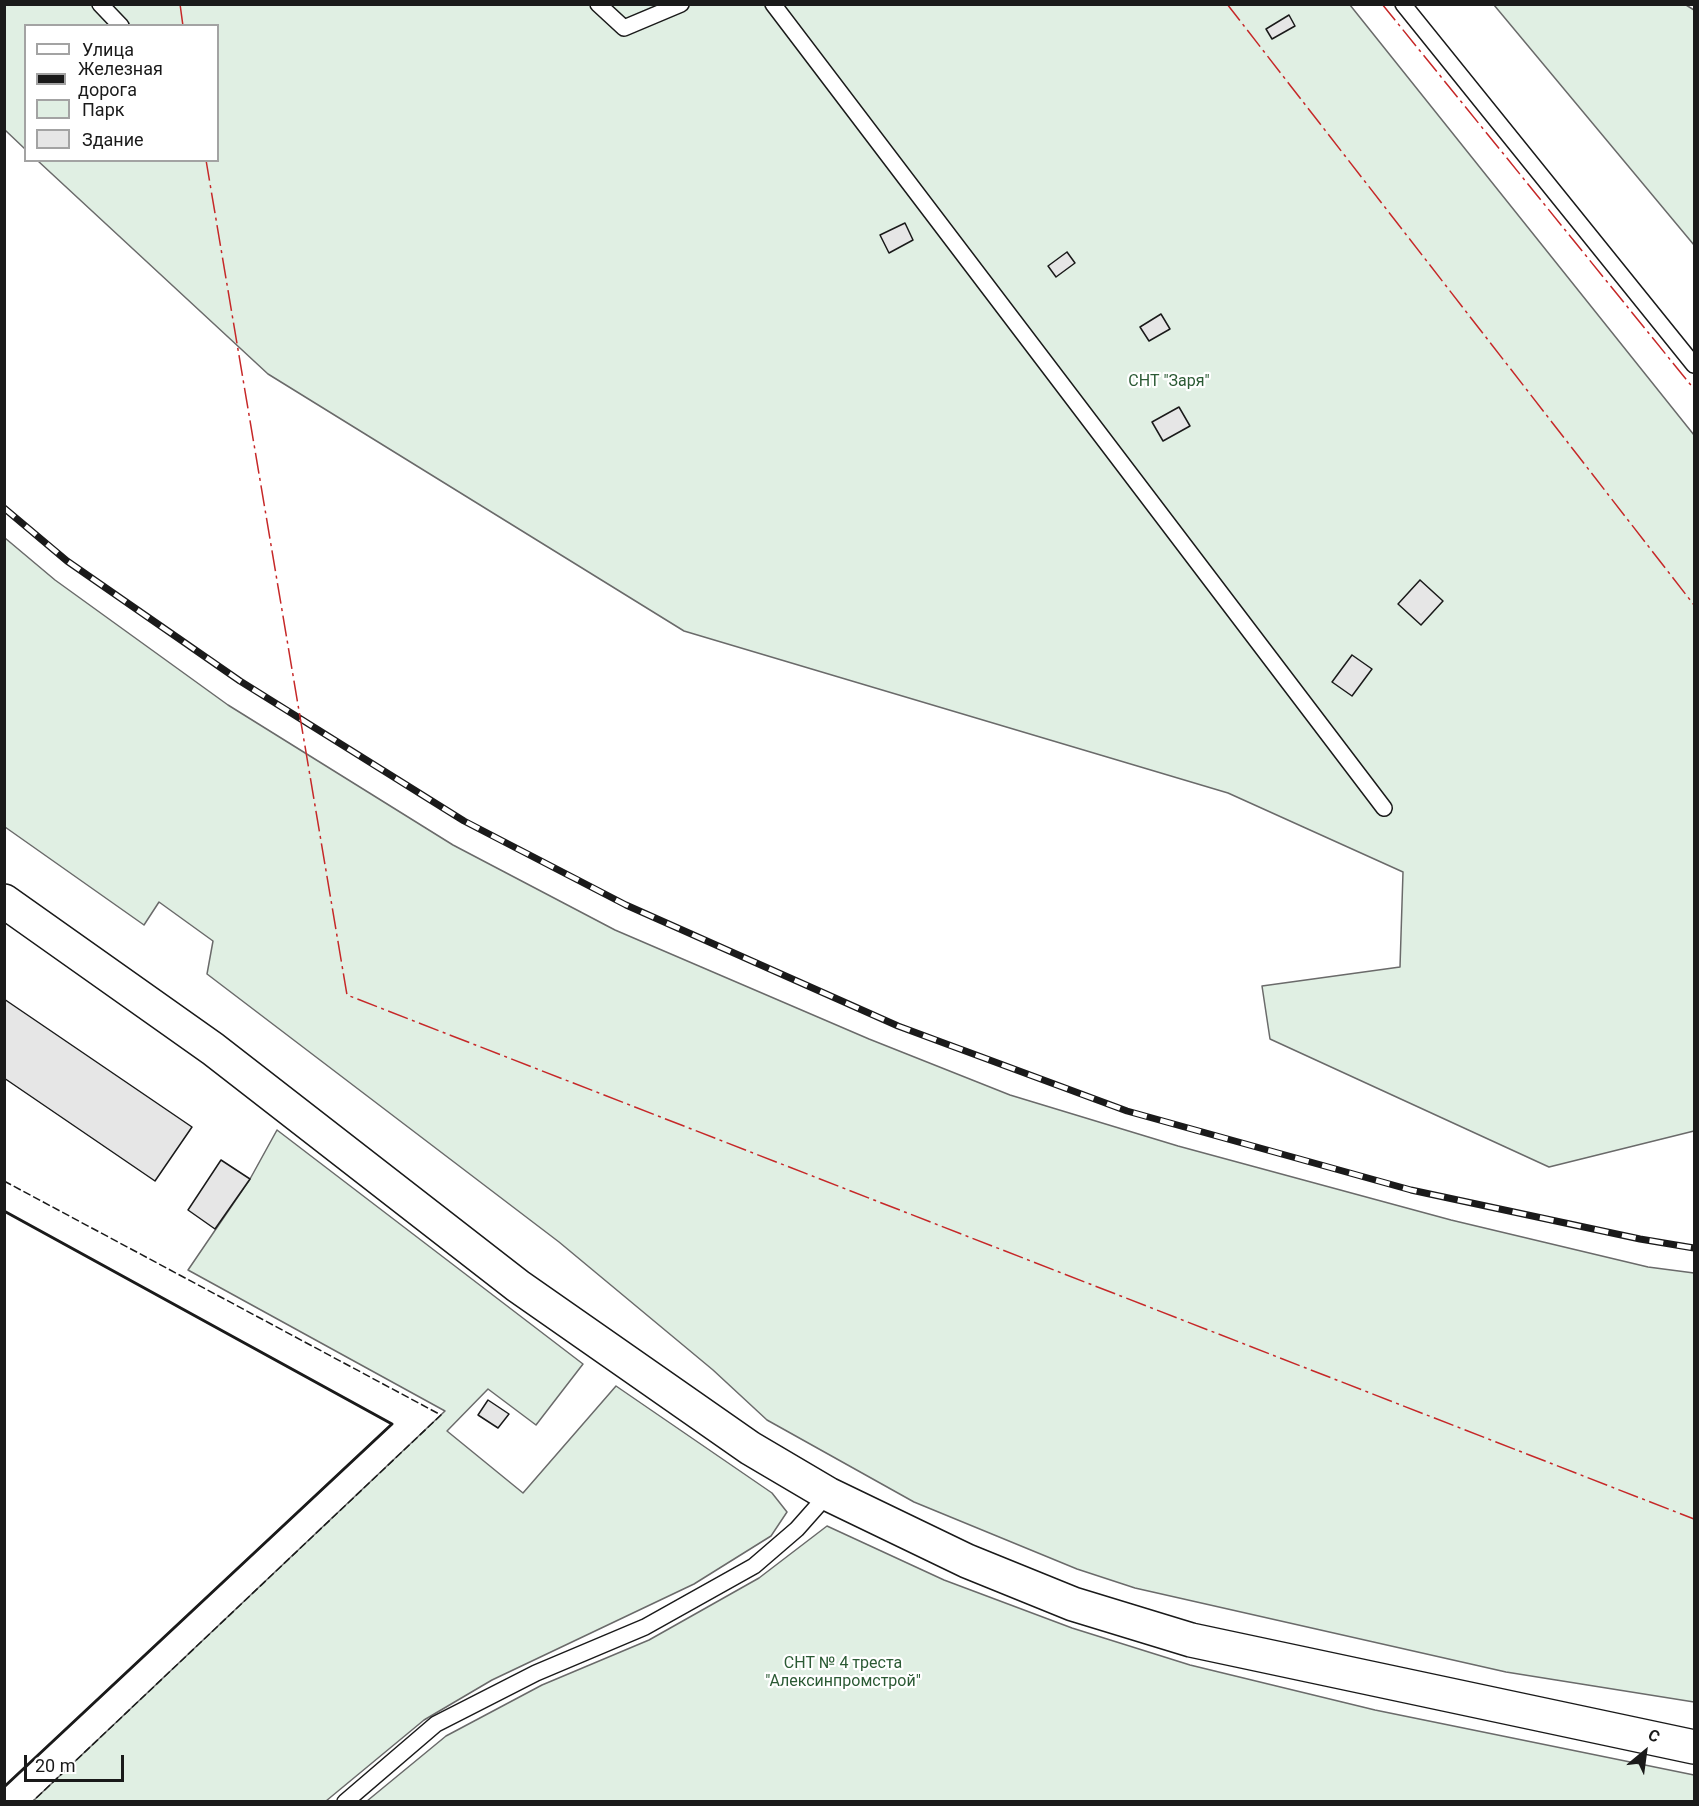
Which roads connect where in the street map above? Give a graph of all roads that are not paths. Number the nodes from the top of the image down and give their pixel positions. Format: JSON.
{"nodes":[{"id":1,"x":100,"y":4,"type":"edge"},
{"id":2,"x":598,"y":4,"type":"edge"},
{"id":3,"x":681,"y":4,"type":"edge"},
{"id":4,"x":773,"y":4,"type":"edge"},
{"id":5,"x":1403,"y":4,"type":"edge"},
{"id":6,"x":119,"y":24,"type":"edge"},
{"id":7,"x":1695,"y":364,"type":"edge"},
{"id":8,"x":1383,"y":808,"type":"dead end"},
{"id":9,"x":4,"y":901,"type":"edge"},
{"id":10,"x":828,"y":1494,"type":"junction"},
{"id":11,"x":1695,"y":1747,"type":"edge"},
{"id":12,"x":345,"y":1802,"type":"edge"}],
"edges":[{"from":1,"to":6,"type":"lane"},
{"from":2,"to":3,"type":"lane"},
{"from":4,"to":8,"type":"lane"},
{"from":5,"to":7,"type":"lane"},
{"from":9,"to":10,"type":"main road"},
{"from":10,"to":11,"type":"main road"},
{"from":10,"to":12,"type":"lane"}]}
